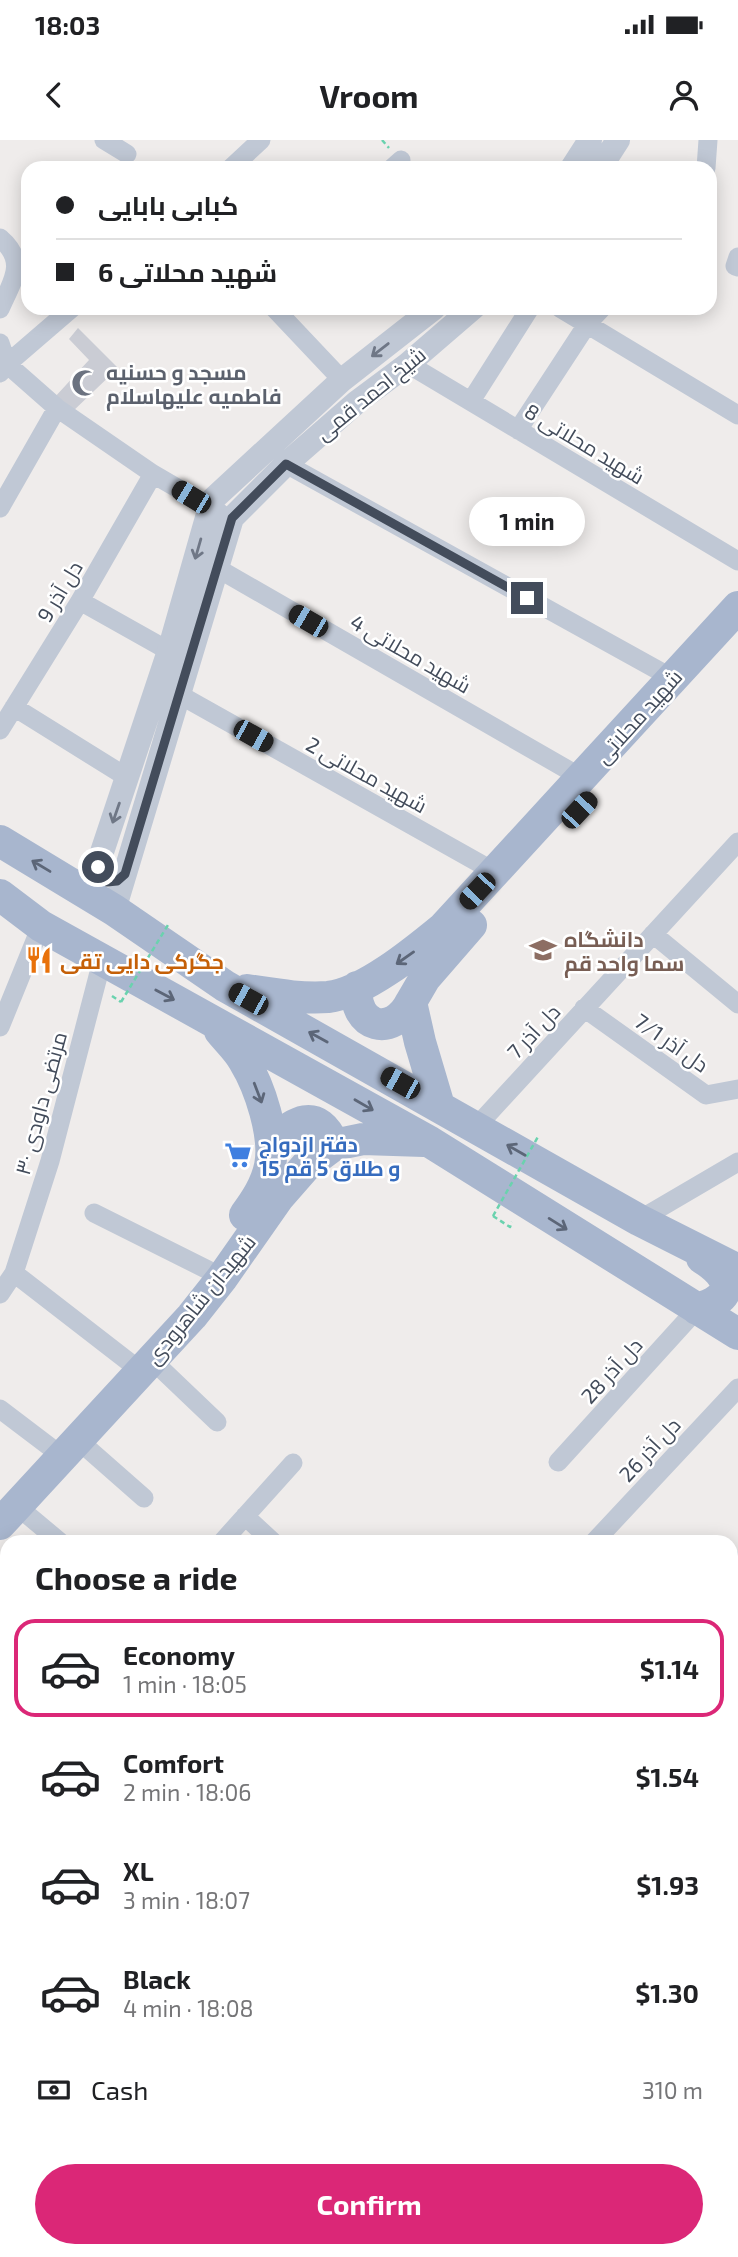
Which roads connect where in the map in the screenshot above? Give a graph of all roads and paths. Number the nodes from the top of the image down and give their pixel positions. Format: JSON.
{"nodes":[{"id":1,"x":104,"y":140,"type":"edge"},
{"id":2,"x":261,"y":140,"type":"edge"},
{"id":3,"x":590,"y":140,"type":"edge"},
{"id":4,"x":618,"y":140,"type":"edge"},
{"id":5,"x":708,"y":140,"type":"edge"},
{"id":6,"x":127,"y":154,"type":"dead end"},
{"id":7,"x":238,"y":161,"type":"edge"},
{"id":8,"x":576,"y":161,"type":"edge"},
{"id":9,"x":604,"y":161,"type":"edge"},
{"id":10,"x":706,"y":161,"type":"edge"},
{"id":11,"x":0,"y":238,"type":"edge"},
{"id":12,"x":0,"y":309,"type":"edge"},
{"id":13,"x":64,"y":315,"type":"edge"},
{"id":14,"x":281,"y":315,"type":"edge"},
{"id":15,"x":423,"y":315,"type":"edge"},
{"id":16,"x":465,"y":315,"type":"edge"},
{"id":17,"x":526,"y":315,"type":"edge"},
{"id":18,"x":574,"y":315,"type":"edge"},
{"id":19,"x":595,"y":315,"type":"edge"},
{"id":20,"x":588,"y":323,"type":"junction"},
{"id":21,"x":0,"y":343,"type":"edge"},
{"id":22,"x":408,"y":364,"type":"junction"},
{"id":23,"x":3,"y":369,"type":"edge"},
{"id":24,"x":342,"y":380,"type":"junction"},
{"id":25,"x":471,"y":401,"type":"junction"},
{"id":26,"x":57,"y":408,"type":"junction"},
{"id":27,"x":738,"y":415,"type":"edge"},
{"id":28,"x":518,"y":430,"type":"junction"},
{"id":29,"x":286,"y":464,"type":"junction"},
{"id":30,"x":153,"y":474,"type":"junction"},
{"id":31,"x":0,"y":508,"type":"edge"},
{"id":32,"x":221,"y":513,"type":"junction"},
{"id":33,"x":738,"y":561,"type":"edge"},
{"id":34,"x":217,"y":568,"type":"junction"},
{"id":35,"x":80,"y":601,"type":"junction"},
{"id":36,"x":738,"y":607,"type":"edge"},
{"id":37,"x":738,"y":638,"type":"edge"},
{"id":38,"x":169,"y":651,"type":"junction"},
{"id":39,"x":673,"y":678,"type":"junction"},
{"id":40,"x":180,"y":695,"type":"junction"},
{"id":41,"x":14,"y":707,"type":"junction"},
{"id":42,"x":0,"y":730,"type":"edge"},
{"id":43,"x":128,"y":778,"type":"junction"},
{"id":44,"x":582,"y":778,"type":"junction"},
{"id":45,"x":0,"y":841,"type":"edge"},
{"id":46,"x":735,"y":852,"type":"edge"},
{"id":47,"x":495,"y":872,"type":"junction"},
{"id":48,"x":100,"y":890,"type":"junction"},
{"id":49,"x":0,"y":895,"type":"edge"},
{"id":50,"x":0,"y":905,"type":"edge"},
{"id":51,"x":168,"y":925,"type":"dead end"},
{"id":52,"x":41,"y":926,"type":"junction"},
{"id":53,"x":653,"y":934,"type":"junction"},
{"id":54,"x":102,"y":961,"type":"junction"},
{"id":55,"x":225,"y":986,"type":"junction"},
{"id":56,"x":357,"y":987,"type":"junction"},
{"id":57,"x":112,"y":996,"type":"dead end"},
{"id":58,"x":411,"y":1002,"type":"junction"},
{"id":59,"x":738,"y":1004,"type":"edge"},
{"id":60,"x":584,"y":1009,"type":"junction"},
{"id":61,"x":207,"y":1017,"type":"junction"},
{"id":62,"x":0,"y":1027,"type":"edge"},
{"id":63,"x":738,"y":1089,"type":"edge"},
{"id":64,"x":439,"y":1106,"type":"junction"},
{"id":65,"x":476,"y":1127,"type":"junction"},
{"id":66,"x":539,"y":1135,"type":"dead end"},
{"id":67,"x":430,"y":1142,"type":"junction"},
{"id":68,"x":271,"y":1144,"type":"junction"},
{"id":69,"x":334,"y":1145,"type":"junction"},
{"id":70,"x":738,"y":1162,"type":"edge"},
{"id":71,"x":94,"y":1213,"type":"dead end"},
{"id":72,"x":650,"y":1226,"type":"junction"},
{"id":73,"x":510,"y":1227,"type":"dead end"},
{"id":74,"x":208,"y":1270,"type":"junction"},
{"id":75,"x":738,"y":1270,"type":"edge"},
{"id":76,"x":14,"y":1273,"type":"junction"},
{"id":77,"x":0,"y":1294,"type":"edge"},
{"id":78,"x":697,"y":1309,"type":"junction"},
{"id":79,"x":738,"y":1334,"type":"edge"},
{"id":80,"x":140,"y":1361,"type":"junction"},
{"id":81,"x":738,"y":1388,"type":"edge"},
{"id":82,"x":0,"y":1409,"type":"edge"},
{"id":83,"x":217,"y":1422,"type":"dead end"},
{"id":84,"x":64,"y":1443,"type":"junction"},
{"id":85,"x":558,"y":1462,"type":"dead end"},
{"id":86,"x":293,"y":1463,"type":"dead end"},
{"id":87,"x":144,"y":1498,"type":"dead end"},
{"id":88,"x":6,"y":1510,"type":"edge"},
{"id":89,"x":245,"y":1516,"type":"junction"},
{"id":90,"x":48,"y":1535,"type":"edge"},
{"id":91,"x":228,"y":1535,"type":"edge"},
{"id":92,"x":265,"y":1535,"type":"edge"},
{"id":93,"x":601,"y":1535,"type":"edge"}],
"edges":[{"from":1,"to":6,"type":"street"},
{"from":2,"to":7,"type":"street"},
{"from":3,"to":8,"type":"street"},
{"from":4,"to":9,"type":"street"},
{"from":5,"to":10,"type":"street"},
{"from":11,"to":12,"type":"street"},
{"from":13,"to":23,"type":"street"},
{"from":14,"to":24,"type":"street"},
{"from":15,"to":24,"type":"street","name":"شیخ احمد قمی","one_way":true},
{"from":16,"to":22,"type":"street","name":"شیخ احمد قمی"},
{"from":17,"to":25,"type":"street"},
{"from":18,"to":20,"type":"street"},
{"from":19,"to":20,"type":"street"},
{"from":20,"to":27,"type":"street"},
{"from":20,"to":28,"type":"street"},
{"from":21,"to":23,"type":"street"},
{"from":22,"to":25,"type":"street","name":"شهید محلاتی 8"},
{"from":22,"to":29,"type":"street","name":"شیخ احمد قمی"},
{"from":23,"to":26,"type":"street"},
{"from":24,"to":32,"type":"street","name":"شیخ احمد قمی"},
{"from":25,"to":28,"type":"street","name":"شهید محلاتی 8"},
{"from":26,"to":30,"type":"street"},
{"from":26,"to":31,"type":"street"},
{"from":28,"to":33,"type":"street","name":"شهید محلاتی 8"},
{"from":29,"to":32,"type":"street","name":"شیخ احمد قمی"},
{"from":29,"to":39,"type":"street"},
{"from":30,"to":32,"type":"street"},
{"from":30,"to":35,"type":"street","name":"دل آذر 9"},
{"from":32,"to":34,"type":"street","name":"شیخ احمد قمی"},
{"from":32,"to":38,"type":"street","name":"شیخ احمد قمی","one_way":true},
{"from":34,"to":40,"type":"street","name":"شیخ احمد قمی"},
{"from":34,"to":44,"type":"street","name":"شهید محلاتی 4"},
{"from":35,"to":38,"type":"street"},
{"from":35,"to":41,"type":"street","name":"دل آذر 9"},
{"from":36,"to":39,"type":"main road","name":"شهید محلاتی"},
{"from":37,"to":58,"type":"main road","name":"شهید محلاتی"},
{"from":38,"to":43,"type":"street","name":"شیخ احمد قمی"},
{"from":39,"to":44,"type":"main road","name":"شهید محلاتی"},
{"from":40,"to":47,"type":"street","name":"شهید محلاتی 2"},
{"from":40,"to":48,"type":"street","name":"شیخ احمد قمی"},
{"from":41,"to":42,"type":"street","name":"دل آذر 9"},
{"from":41,"to":43,"type":"street"},
{"from":43,"to":48,"type":"street","name":"شیخ احمد قمی","one_way":true},
{"from":44,"to":47,"type":"main road","name":"شهید محلاتی"},
{"from":48,"to":45,"type":"main road","one_way":true},
{"from":46,"to":53,"type":"street","name":"دل آذر 7"},
{"from":47,"to":56,"type":"main road","name":"شهید محلاتی","one_way":true},
{"from":48,"to":55,"type":"main road"},
{"from":49,"to":52,"type":"main road"},
{"from":50,"to":52,"type":"main road"},
{"from":51,"to":57,"type":"path","bridge":true},
{"from":52,"to":54,"type":"main road"},
{"from":52,"to":62,"type":"street"},
{"from":53,"to":59,"type":"street"},
{"from":53,"to":60,"type":"street","name":"دل آذر 7"},
{"from":54,"to":61,"type":"main road","one_way":true},
{"from":54,"to":76,"type":"street","name":"۳۰ مرتضی داودی"},
{"from":55,"to":56,"type":"main road","name":"شهید محلاتی"},
{"from":64,"to":55,"type":"main road","one_way":true},
{"from":56,"to":58,"type":"main road","name":"شهید محلاتی"},
{"from":58,"to":64,"type":"main road"},
{"from":60,"to":63,"type":"street","name":"دل آذر 7/1"},
{"from":60,"to":65,"type":"street","name":"دل آذر 7"},
{"from":61,"to":67,"type":"main road","one_way":true},
{"from":61,"to":68,"type":"main road","name":"شهیدان شاهرودی","one_way":true},
{"from":64,"to":65,"type":"main road"},
{"from":72,"to":65,"type":"main road","one_way":true},
{"from":66,"to":73,"type":"path","bridge":true},
{"from":67,"to":69,"type":"main road","name":"شهیدان شاهرودی"},
{"from":67,"to":78,"type":"main road","one_way":true},
{"from":68,"to":69,"type":"main road"},
{"from":68,"to":74,"type":"main road","name":"شهیدان شاهرودی"},
{"from":69,"to":80,"type":"main road","name":"شهیدان شاهرودی"},
{"from":70,"to":72,"type":"street"},
{"from":71,"to":74,"type":"street"},
{"from":72,"to":75,"type":"main road"},
{"from":72,"to":78,"type":"main road"},
{"from":74,"to":80,"type":"main road","name":"شهیدان شاهرودی"},
{"from":76,"to":77,"type":"street","name":"۳۰ مرتضی داودی"},
{"from":76,"to":80,"type":"street"},
{"from":78,"to":79,"type":"main road"},
{"from":78,"to":85,"type":"street","name":"دل آذر 28"},
{"from":80,"to":83,"type":"street"},
{"from":80,"to":84,"type":"main road","name":"شهیدان شاهرودی"},
{"from":81,"to":93,"type":"street","name":"دل آذر 26"},
{"from":82,"to":84,"type":"street"},
{"from":84,"to":87,"type":"street"},
{"from":84,"to":88,"type":"main road","name":"شهیدان شاهرودی"},
{"from":86,"to":89,"type":"street"},
{"from":88,"to":90,"type":"street"},
{"from":89,"to":91,"type":"street"},
{"from":89,"to":92,"type":"street"}]}
